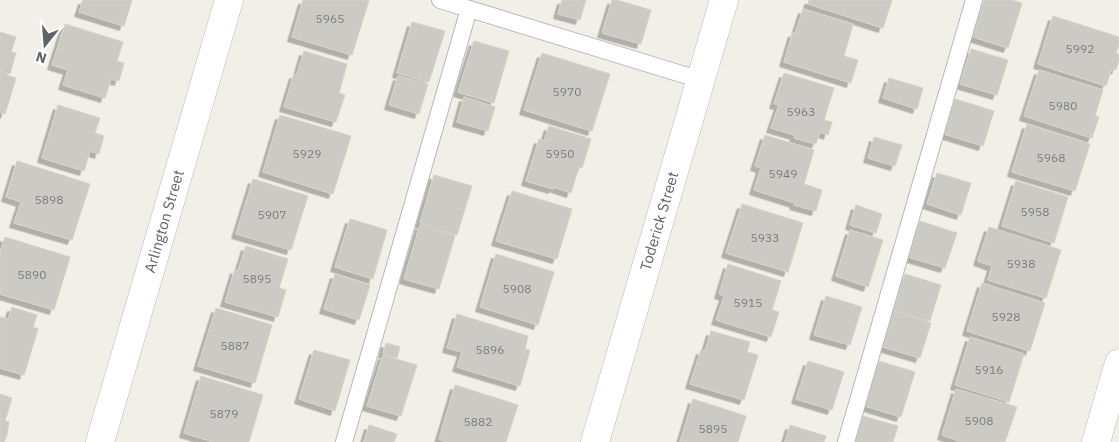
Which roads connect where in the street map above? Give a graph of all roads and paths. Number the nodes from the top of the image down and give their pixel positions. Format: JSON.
{"nodes":[{"id":1,"x":230,"y":0,"type":"edge"},
{"id":2,"x":440,"y":0,"type":"edge"},
{"id":3,"x":724,"y":0,"type":"edge"},
{"id":4,"x":974,"y":0,"type":"edge"},
{"id":5,"x":469,"y":9,"type":"junction"},
{"id":6,"x":701,"y":80,"type":"junction"},
{"id":7,"x":1119,"y":363,"type":"edge"},
{"id":8,"x":100,"y":442,"type":"edge"},
{"id":9,"x":344,"y":442,"type":"edge"},
{"id":10,"x":596,"y":442,"type":"edge"},
{"id":11,"x":846,"y":442,"type":"edge"},
{"id":12,"x":1096,"y":442,"type":"edge"}],
"edges":[{"from":1,"to":8,"type":"street","name":"Arlington Street"},
{"from":2,"to":5,"type":"lane"},
{"from":3,"to":6,"type":"street","name":"Toderick Street"},
{"from":4,"to":11,"type":"lane"},
{"from":5,"to":6,"type":"lane"},
{"from":5,"to":9,"type":"lane"},
{"from":6,"to":10,"type":"street","name":"Toderick Street"},
{"from":7,"to":12,"type":"street"}]}
